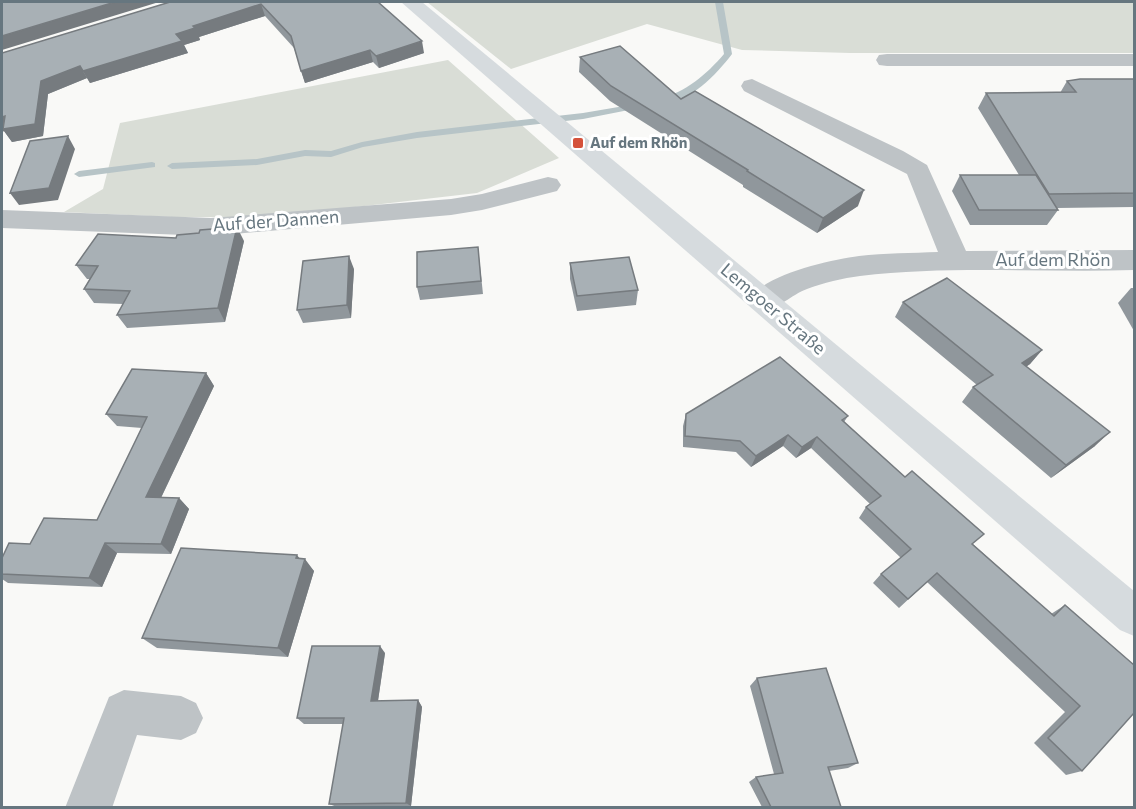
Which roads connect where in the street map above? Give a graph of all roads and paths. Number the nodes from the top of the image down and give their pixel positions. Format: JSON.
{"nodes":[{"id":1,"x":411,"y":2,"type":"edge"},
{"id":2,"x":887,"y":60,"type":"dead end"},
{"id":3,"x":1134,"y":60,"type":"edge"},
{"id":4,"x":752,"y":86,"type":"dead end"},
{"id":5,"x":548,"y":185,"type":"dead end"},
{"id":6,"x":2,"y":219,"type":"edge"},
{"id":7,"x":1134,"y":260,"type":"edge"},
{"id":8,"x":956,"y":261,"type":"junction"},
{"id":9,"x":764,"y":300,"type":"junction"},
{"id":10,"x":1134,"y":616,"type":"edge"},
{"id":11,"x":181,"y":718,"type":"dead end"},
{"id":12,"x":88,"y":807,"type":"edge"}],
"edges":[{"from":1,"to":9,"type":"main road","name":"Lemgoer Straße"},
{"from":2,"to":3,"type":"street"},
{"from":4,"to":8,"type":"street"},
{"from":5,"to":6,"type":"street","name":"Auf der Dannen"},
{"from":7,"to":8,"type":"street","name":"Auf dem Rhön"},
{"from":8,"to":9,"type":"street","name":"Auf dem Rhön"},
{"from":9,"to":10,"type":"main road","name":"Lemgoer Straße"},
{"from":11,"to":12,"type":"street"}]}
